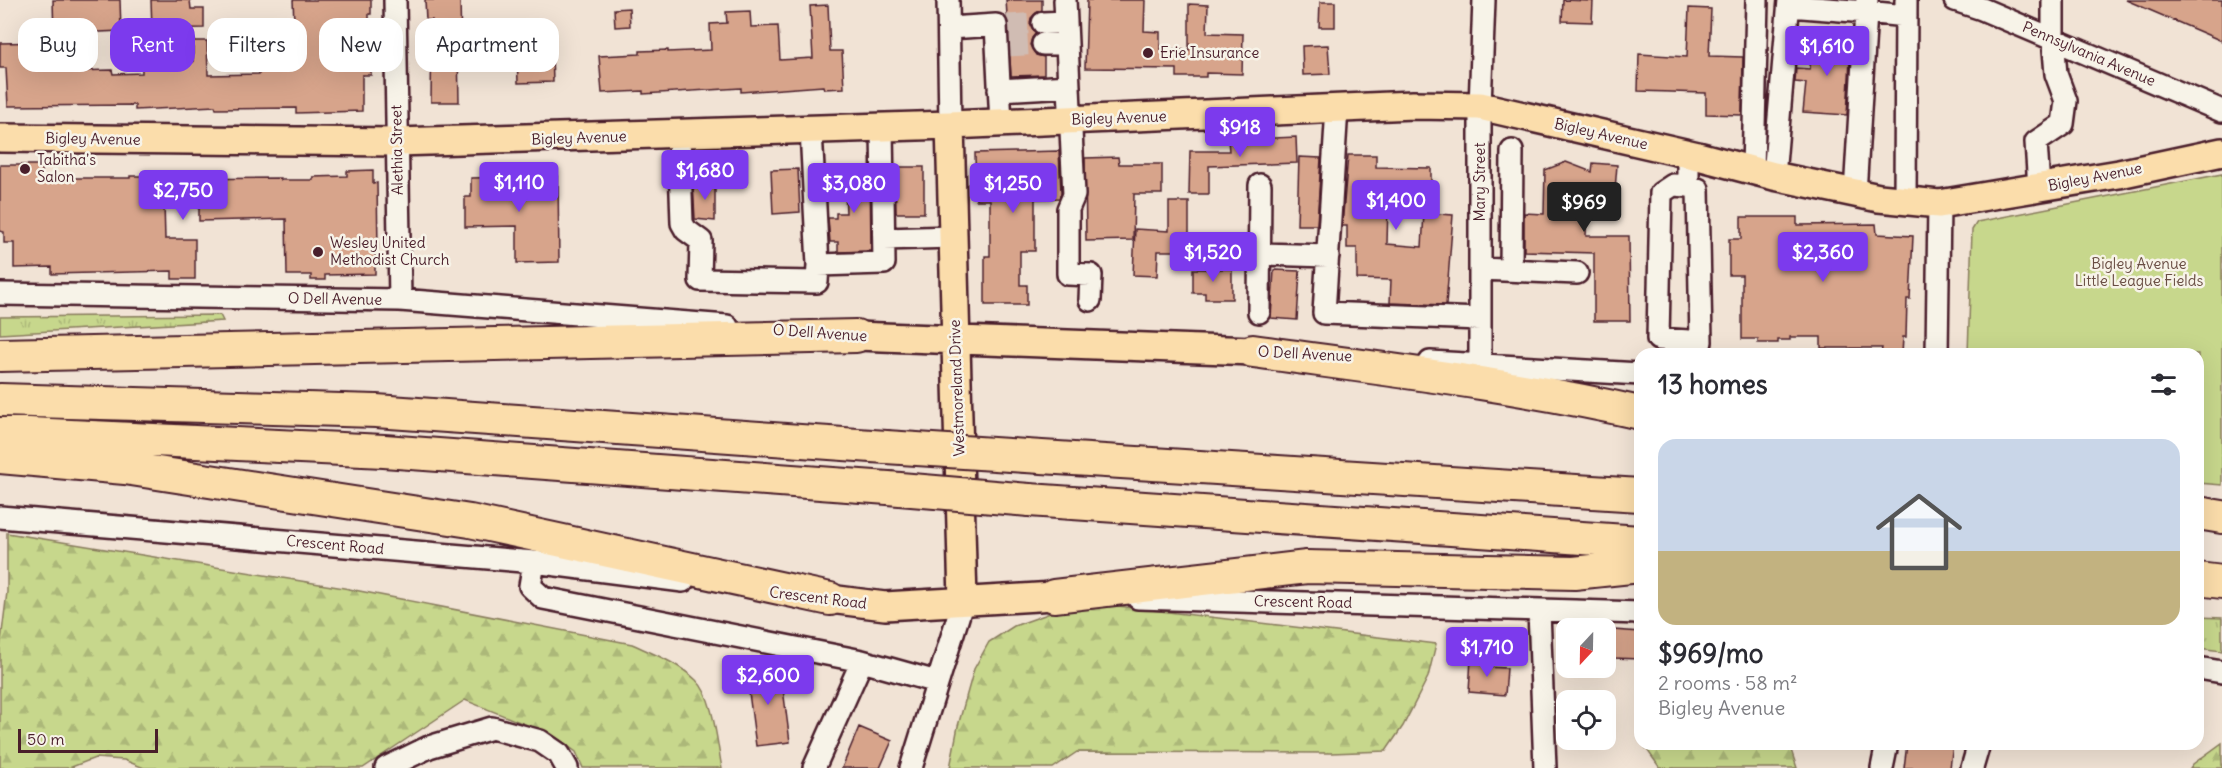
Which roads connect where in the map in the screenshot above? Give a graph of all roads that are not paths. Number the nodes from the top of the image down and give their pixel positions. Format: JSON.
{"nodes":[{"id":1,"x":395,"y":0,"type":"edge"},
{"id":2,"x":948,"y":0,"type":"edge"},
{"id":3,"x":1065,"y":0,"type":"edge"},
{"id":4,"x":1484,"y":0,"type":"edge"},
{"id":5,"x":1757,"y":0,"type":"edge"},
{"id":6,"x":1955,"y":0,"type":"edge"},
{"id":7,"x":2053,"y":0,"type":"edge"},
{"id":8,"x":1789,"y":3,"type":"edge"},
{"id":9,"x":1867,"y":6,"type":"edge"},
{"id":10,"x":1906,"y":8,"type":"edge"},
{"id":11,"x":1066,"y":22,"type":"junction"},
{"id":12,"x":949,"y":28,"type":"junction"},
{"id":13,"x":2053,"y":38,"type":"junction"},
{"id":14,"x":1067,"y":44,"type":"junction"},
{"id":15,"x":1069,"y":86,"type":"junction"},
{"id":16,"x":999,"y":90,"type":"junction"},
{"id":17,"x":1480,"y":106,"type":"junction"},
{"id":18,"x":1337,"y":108,"type":"junction"},
{"id":19,"x":2222,"y":111,"type":"edge"},
{"id":20,"x":1071,"y":120,"type":"junction"},
{"id":21,"x":1001,"y":123,"type":"junction"},
{"id":22,"x":950,"y":125,"type":"junction"},
{"id":23,"x":882,"y":127,"type":"junction"},
{"id":24,"x":812,"y":130,"type":"junction"},
{"id":25,"x":679,"y":135,"type":"junction"},
{"id":26,"x":0,"y":138,"type":"edge"},
{"id":27,"x":397,"y":142,"type":"junction"},
{"id":28,"x":1512,"y":151,"type":"dead end"},
{"id":29,"x":2222,"y":152,"type":"edge"},
{"id":30,"x":1688,"y":153,"type":"junction"},
{"id":31,"x":1763,"y":173,"type":"junction"},
{"id":32,"x":1260,"y":185,"type":"dead end"},
{"id":33,"x":1688,"y":186,"type":"junction"},
{"id":34,"x":2039,"y":188,"type":"junction"},
{"id":35,"x":1855,"y":193,"type":"junction"},
{"id":36,"x":1905,"y":201,"type":"junction"},
{"id":37,"x":1939,"y":204,"type":"junction"},
{"id":38,"x":953,"y":237,"type":"junction"},
{"id":39,"x":884,"y":239,"type":"junction"},
{"id":40,"x":1259,"y":254,"type":"junction"},
{"id":41,"x":1328,"y":256,"type":"junction"},
{"id":42,"x":818,"y":265,"type":"junction"},
{"id":43,"x":1480,"y":269,"type":"junction"},
{"id":44,"x":1512,"y":270,"type":"junction"},
{"id":45,"x":1577,"y":273,"type":"dead end"},
{"id":46,"x":0,"y":294,"type":"edge"},
{"id":47,"x":400,"y":300,"type":"junction"},
{"id":48,"x":1090,"y":300,"type":"dead end"},
{"id":49,"x":1259,"y":312,"type":"dead end"},
{"id":50,"x":1480,"y":319,"type":"junction"},
{"id":51,"x":856,"y":336,"type":"junction"},
{"id":52,"x":956,"y":339,"type":"junction"},
{"id":53,"x":1689,"y":347,"type":"edge"},
{"id":54,"x":1937,"y":348,"type":"edge"},
{"id":55,"x":1253,"y":351,"type":"junction"},
{"id":56,"x":0,"y":356,"type":"edge"},
{"id":57,"x":1480,"y":365,"type":"junction"},
{"id":58,"x":1634,"y":374,"type":"edge"},
{"id":59,"x":0,"y":400,"type":"edge"},
{"id":60,"x":1634,"y":412,"type":"edge"},
{"id":61,"x":1,"y":449,"type":"edge"},
{"id":62,"x":1634,"y":495,"type":"edge"},
{"id":63,"x":2204,"y":514,"type":"edge"},
{"id":64,"x":0,"y":517,"type":"edge"},
{"id":65,"x":2222,"y":517,"type":"edge"},
{"id":66,"x":2204,"y":534,"type":"edge"},
{"id":67,"x":2222,"y":536,"type":"edge"},
{"id":68,"x":1634,"y":542,"type":"edge"},
{"id":69,"x":534,"y":562,"type":"junction"},
{"id":70,"x":1634,"y":567,"type":"edge"},
{"id":71,"x":2204,"y":580,"type":"edge"},
{"id":72,"x":2222,"y":582,"type":"edge"},
{"id":73,"x":1054,"y":597,"type":"junction"},
{"id":74,"x":830,"y":599,"type":"junction"},
{"id":75,"x":963,"y":601,"type":"junction"},
{"id":76,"x":1539,"y":611,"type":"junction"},
{"id":77,"x":1634,"y":613,"type":"edge"},
{"id":78,"x":862,"y":661,"type":"junction"},
{"id":79,"x":2204,"y":669,"type":"edge"},
{"id":80,"x":2222,"y":672,"type":"edge"},
{"id":81,"x":937,"y":682,"type":"junction"},
{"id":82,"x":1886,"y":750,"type":"edge"},
{"id":83,"x":1977,"y":750,"type":"edge"},
{"id":84,"x":386,"y":768,"type":"edge"},
{"id":85,"x":567,"y":768,"type":"edge"},
{"id":86,"x":814,"y":768,"type":"edge"},
{"id":87,"x":912,"y":768,"type":"edge"},
{"id":88,"x":1545,"y":768,"type":"edge"},
{"id":89,"x":1882,"y":768,"type":"edge"},
{"id":90,"x":1972,"y":768,"type":"edge"}],
"edges":[{"from":1,"to":27,"type":"street","name":"Alethia Street"},
{"from":2,"to":12,"type":"street","name":"Westmoreland Drive"},
{"from":3,"to":11,"type":"street"},
{"from":4,"to":17,"type":"street","name":"Mary Street"},
{"from":5,"to":31,"type":"street"},
{"from":6,"to":13,"type":"street","name":"Pennsylvania Avenue"},
{"from":7,"to":13,"type":"street"},
{"from":8,"to":9,"type":"street"},
{"from":8,"to":31,"type":"street"},
{"from":9,"to":10,"type":"street"},
{"from":9,"to":35,"type":"street"},
{"from":10,"to":36,"type":"street"},
{"from":11,"to":14,"type":"street"},
{"from":11,"to":14,"type":"street"},
{"from":12,"to":16,"type":"street"},
{"from":12,"to":22,"type":"street","name":"Westmoreland Drive"},
{"from":13,"to":19,"type":"street","name":"Pennsylvania Avenue"},
{"from":13,"to":34,"type":"street"},
{"from":14,"to":15,"type":"street"},
{"from":15,"to":16,"type":"street"},
{"from":15,"to":20,"type":"street"},
{"from":16,"to":21,"type":"street"},
{"from":17,"to":18,"type":"main road","name":"Bigley Avenue"},
{"from":17,"to":30,"type":"main road","name":"Bigley Avenue"},
{"from":17,"to":43,"type":"street","name":"Mary Street"},
{"from":18,"to":20,"type":"main road","name":"Bigley Avenue"},
{"from":18,"to":41,"type":"street"},
{"from":20,"to":21,"type":"main road","name":"Bigley Avenue"},
{"from":20,"to":48,"type":"street"},
{"from":21,"to":22,"type":"main road","name":"Bigley Avenue"},
{"from":22,"to":23,"type":"main road","name":"Bigley Avenue"},
{"from":22,"to":38,"type":"main road","name":"Westmoreland Drive"},
{"from":23,"to":24,"type":"main road","name":"Bigley Avenue"},
{"from":23,"to":39,"type":"street"},
{"from":24,"to":25,"type":"main road","name":"Bigley Avenue"},
{"from":24,"to":42,"type":"street"},
{"from":25,"to":27,"type":"main road","name":"Bigley Avenue"},
{"from":25,"to":42,"type":"street"},
{"from":26,"to":27,"type":"main road","name":"Bigley Avenue"},
{"from":27,"to":47,"type":"street","name":"Alethia Street"},
{"from":28,"to":44,"type":"street"},
{"from":29,"to":34,"type":"main road","name":"Bigley Avenue"},
{"from":30,"to":31,"type":"main road","name":"Bigley Avenue"},
{"from":30,"to":33,"type":"street"},
{"from":31,"to":35,"type":"main road","name":"Bigley Avenue"},
{"from":32,"to":40,"type":"street"},
{"from":33,"to":53,"type":"street"},
{"from":33,"to":53,"type":"street"},
{"from":34,"to":37,"type":"main road","name":"Bigley Avenue"},
{"from":35,"to":36,"type":"main road","name":"Bigley Avenue"},
{"from":36,"to":37,"type":"main road","name":"Bigley Avenue"},
{"from":37,"to":54,"type":"street"},
{"from":38,"to":39,"type":"street"},
{"from":38,"to":52,"type":"main road","name":"Westmoreland Drive"},
{"from":39,"to":42,"type":"street"},
{"from":40,"to":41,"type":"street"},
{"from":40,"to":49,"type":"street"},
{"from":41,"to":50,"type":"street"},
{"from":43,"to":44,"type":"street"},
{"from":43,"to":50,"type":"street","name":"Mary Street"},
{"from":44,"to":45,"type":"street"},
{"from":46,"to":47,"type":"street","name":"O Dell Avenue"},
{"from":47,"to":51,"type":"street","name":"O Dell Avenue"},
{"from":50,"to":57,"type":"street","name":"Mary Street"},
{"from":51,"to":52,"type":"main road","name":"O Dell Avenue"},
{"from":51,"to":56,"type":"highway"},
{"from":52,"to":55,"type":"main road","name":"O Dell Avenue"},
{"from":52,"to":75,"type":"main road","name":"Westmoreland Drive"},
{"from":55,"to":57,"type":"street","name":"O Dell Avenue"},
{"from":55,"to":60,"type":"highway"},
{"from":57,"to":58,"type":"street","name":"O Dell Avenue"},
{"from":59,"to":62,"type":"highway","bridge":true},
{"from":61,"to":68,"type":"highway","bridge":true},
{"from":61,"to":74,"type":"highway"},
{"from":63,"to":65,"type":"highway"},
{"from":64,"to":69,"type":"street","name":"Crescent Road"},
{"from":66,"to":67,"type":"highway"},
{"from":69,"to":74,"type":"street","name":"Crescent Road"},
{"from":69,"to":78,"type":"street"},
{"from":70,"to":73,"type":"highway"},
{"from":71,"to":72,"type":"highway"},
{"from":73,"to":75,"type":"main road","name":"Crescent Road"},
{"from":73,"to":76,"type":"street","name":"Crescent Road"},
{"from":74,"to":75,"type":"main road","name":"Crescent Road"},
{"from":75,"to":81,"type":"street","name":"Westmoreland Drive"},
{"from":76,"to":77,"type":"street","name":"Crescent Road"},
{"from":76,"to":88,"type":"street"},
{"from":78,"to":81,"type":"street"},
{"from":78,"to":86,"type":"street"},
{"from":79,"to":80,"type":"street"},
{"from":81,"to":87,"type":"street","name":"Westmoreland Drive"},
{"from":82,"to":89,"type":"street"},
{"from":83,"to":90,"type":"street"},
{"from":84,"to":85,"type":"street"}]}
